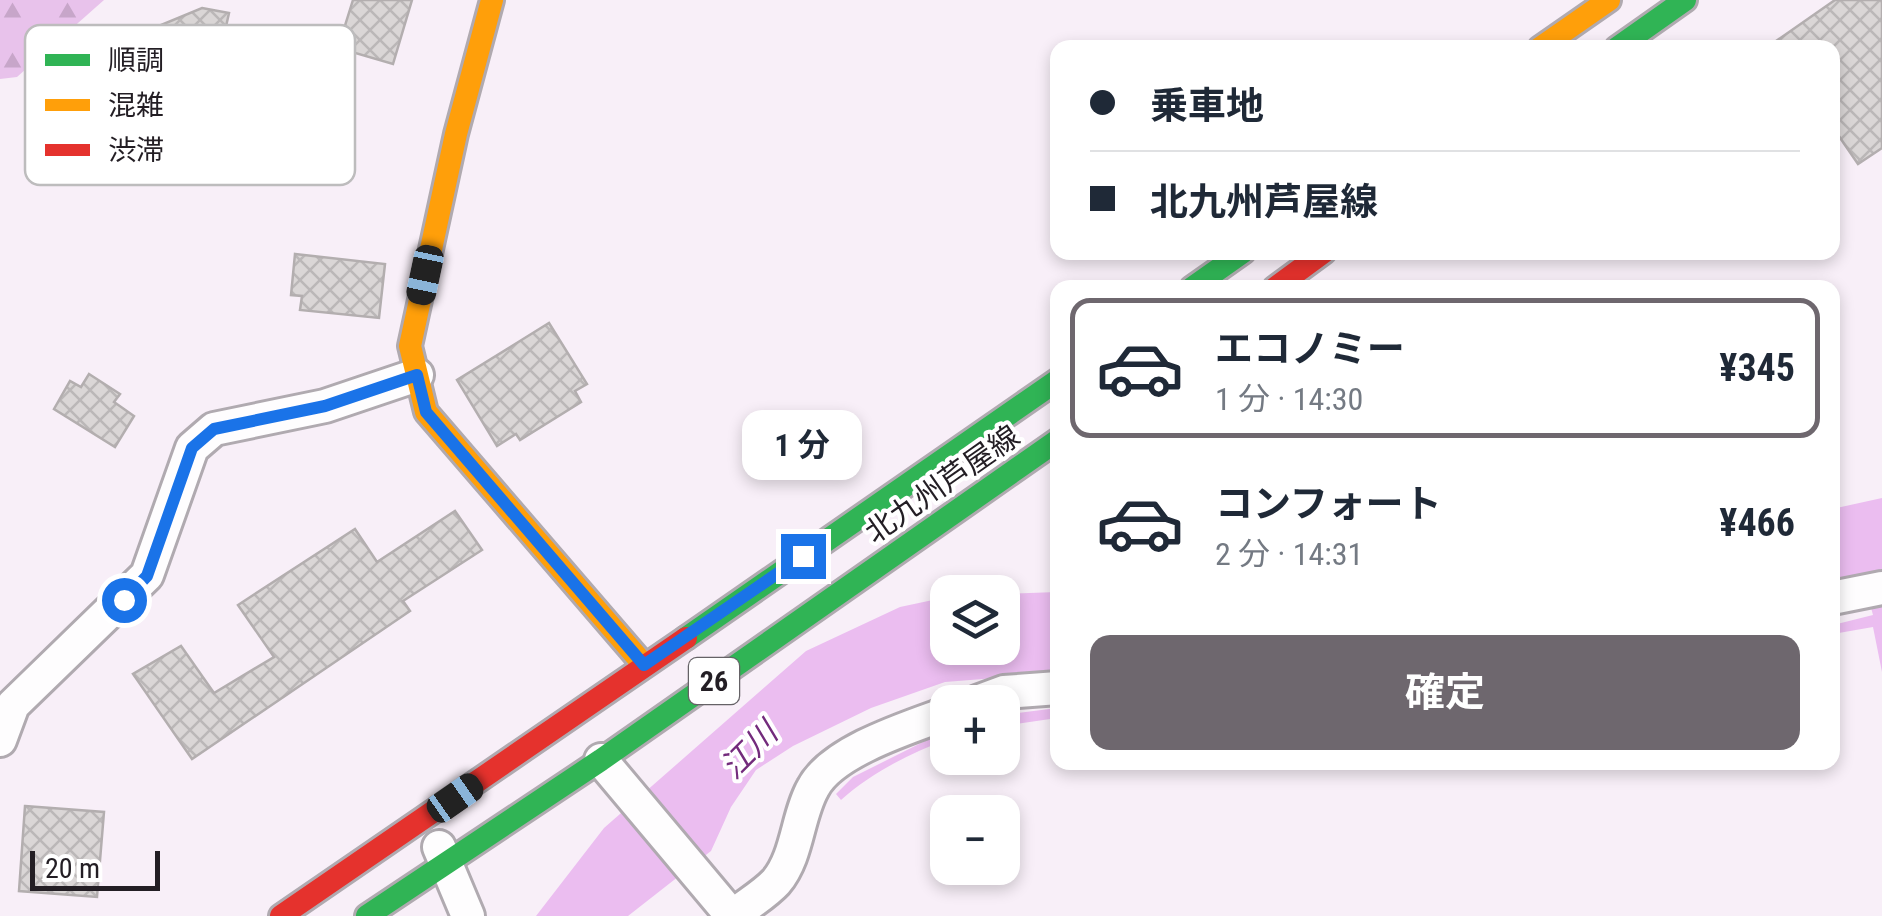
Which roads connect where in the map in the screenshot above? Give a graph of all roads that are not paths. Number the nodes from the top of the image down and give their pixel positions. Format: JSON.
{"nodes":[{"id":1,"x":492,"y":0,"type":"edge"},
{"id":2,"x":1609,"y":0,"type":"edge"},
{"id":3,"x":1685,"y":0,"type":"edge"},
{"id":4,"x":1552,"y":40,"type":"edge"},
{"id":5,"x":1628,"y":40,"type":"edge"},
{"id":6,"x":1231,"y":260,"type":"edge"},
{"id":7,"x":1313,"y":260,"type":"edge"},
{"id":8,"x":1203,"y":280,"type":"edge"},
{"id":9,"x":1285,"y":280,"type":"edge"},
{"id":10,"x":417,"y":375,"type":"junction"},
{"id":11,"x":1050,"y":386,"type":"edge"},
{"id":12,"x":1050,"y":446,"type":"edge"},
{"id":13,"x":1882,"y":588,"type":"edge"},
{"id":14,"x":1840,"y":596,"type":"edge"},
{"id":15,"x":644,"y":665,"type":"junction"},
{"id":16,"x":1050,"y":689,"type":"edge"},
{"id":17,"x":1020,"y":691,"type":"edge"},
{"id":18,"x":930,"y":720,"type":"edge"},
{"id":19,"x":0,"y":740,"type":"edge"},
{"id":20,"x":601,"y":760,"type":"junction"},
{"id":21,"x":424,"y":820,"type":"junction"},
{"id":22,"x":448,"y":861,"type":"junction"},
{"id":23,"x":280,"y":916,"type":"edge"},
{"id":24,"x":366,"y":916,"type":"edge"},
{"id":25,"x":468,"y":916,"type":"edge"},
{"id":26,"x":732,"y":916,"type":"edge"}],
"edges":[{"from":1,"to":10,"type":"main road"},
{"from":2,"to":4,"type":"main road"},
{"from":3,"to":5,"type":"main road"},
{"from":6,"to":8,"type":"main road"},
{"from":7,"to":9,"type":"main road"},
{"from":10,"to":15,"type":"main road"},
{"from":10,"to":19,"type":"street"},
{"from":11,"to":15,"type":"main road","name":"北九州芦屋線","number":"26"},
{"from":12,"to":20,"type":"main road","name":"北九州芦屋線","number":"26"},
{"from":13,"to":14,"type":"street"},
{"from":15,"to":21,"type":"main road","name":"北九州芦屋線","number":"26"},
{"from":16,"to":17,"type":"street"},
{"from":18,"to":26,"type":"street"},
{"from":20,"to":22,"type":"main road","name":"北九州芦屋線","number":"26"},
{"from":20,"to":26,"type":"street"},
{"from":21,"to":22,"type":"street"},
{"from":21,"to":23,"type":"main road","name":"北九州芦屋線","number":"26"},
{"from":22,"to":24,"type":"main road","name":"北九州芦屋線","number":"26"},
{"from":22,"to":25,"type":"street"}]}
